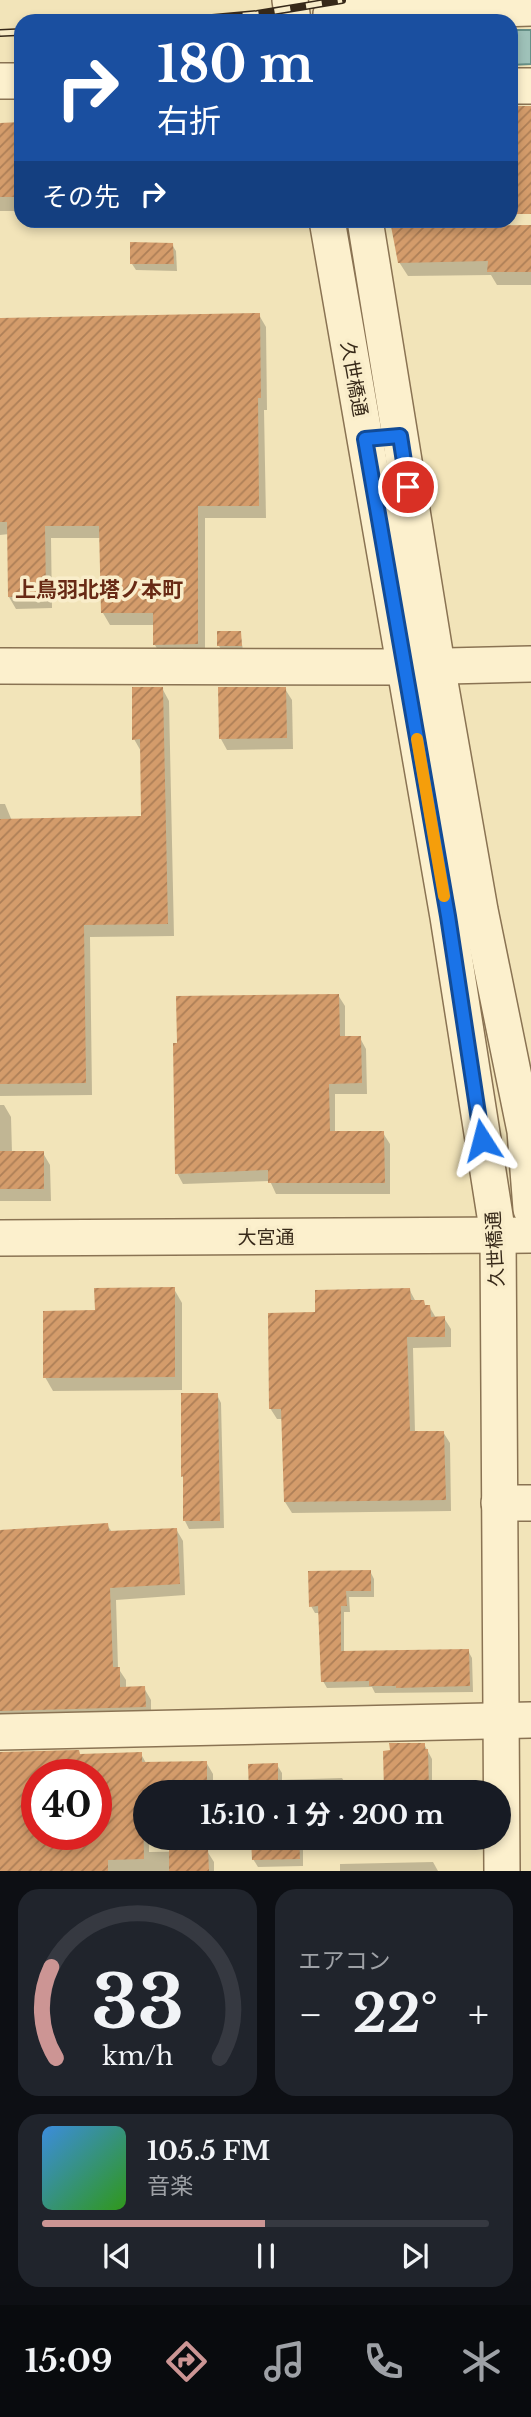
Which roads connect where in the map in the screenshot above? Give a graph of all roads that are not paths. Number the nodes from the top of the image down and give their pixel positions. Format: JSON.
{"nodes":[{"id":1,"x":531,"y":8,"type":"edge"},
{"id":2,"x":330,"y":12,"type":"edge"},
{"id":3,"x":328,"y":228,"type":"edge"},
{"id":4,"x":366,"y":228,"type":"edge"},
{"id":5,"x":400,"y":436,"type":"junction"},
{"id":6,"x":365,"y":439,"type":"junction"},
{"id":7,"x":531,"y":664,"type":"edge"},
{"id":8,"x":0,"y":666,"type":"edge"},
{"id":9,"x":421,"y":666,"type":"junction"},
{"id":10,"x":464,"y":913,"type":"junction"},
{"id":11,"x":531,"y":1209,"type":"edge"},
{"id":12,"x":514,"y":1235,"type":"edge"},
{"id":13,"x":0,"y":1238,"type":"edge"},
{"id":14,"x":515,"y":1503,"type":"edge"},
{"id":15,"x":516,"y":1720,"type":"edge"},
{"id":16,"x":0,"y":1732,"type":"edge"},
{"id":17,"x":502,"y":1871,"type":"edge"}],
"edges":[{"from":1,"to":2,"type":"street"},
{"from":3,"to":6,"type":"street","name":"久世橋通"},
{"from":4,"to":5,"type":"street","name":"久世橋通"},
{"from":5,"to":6,"type":"street"},
{"from":5,"to":9,"type":"street","name":"久世橋通"},
{"from":6,"to":9,"type":"street","name":"久世橋通"},
{"from":7,"to":9,"type":"street"},
{"from":8,"to":9,"type":"street"},
{"from":9,"to":10,"type":"street","name":"久世橋通"},
{"from":10,"to":11,"type":"street","name":"久世橋通"},
{"from":10,"to":12,"type":"street","name":"久世橋通"},
{"from":12,"to":13,"type":"street","name":"大宮通"},
{"from":12,"to":14,"type":"street","name":"久世橋通"},
{"from":14,"to":15,"type":"street","name":"久世橋通"},
{"from":15,"to":16,"type":"street"},
{"from":15,"to":17,"type":"street","name":"久世橋通"}]}
